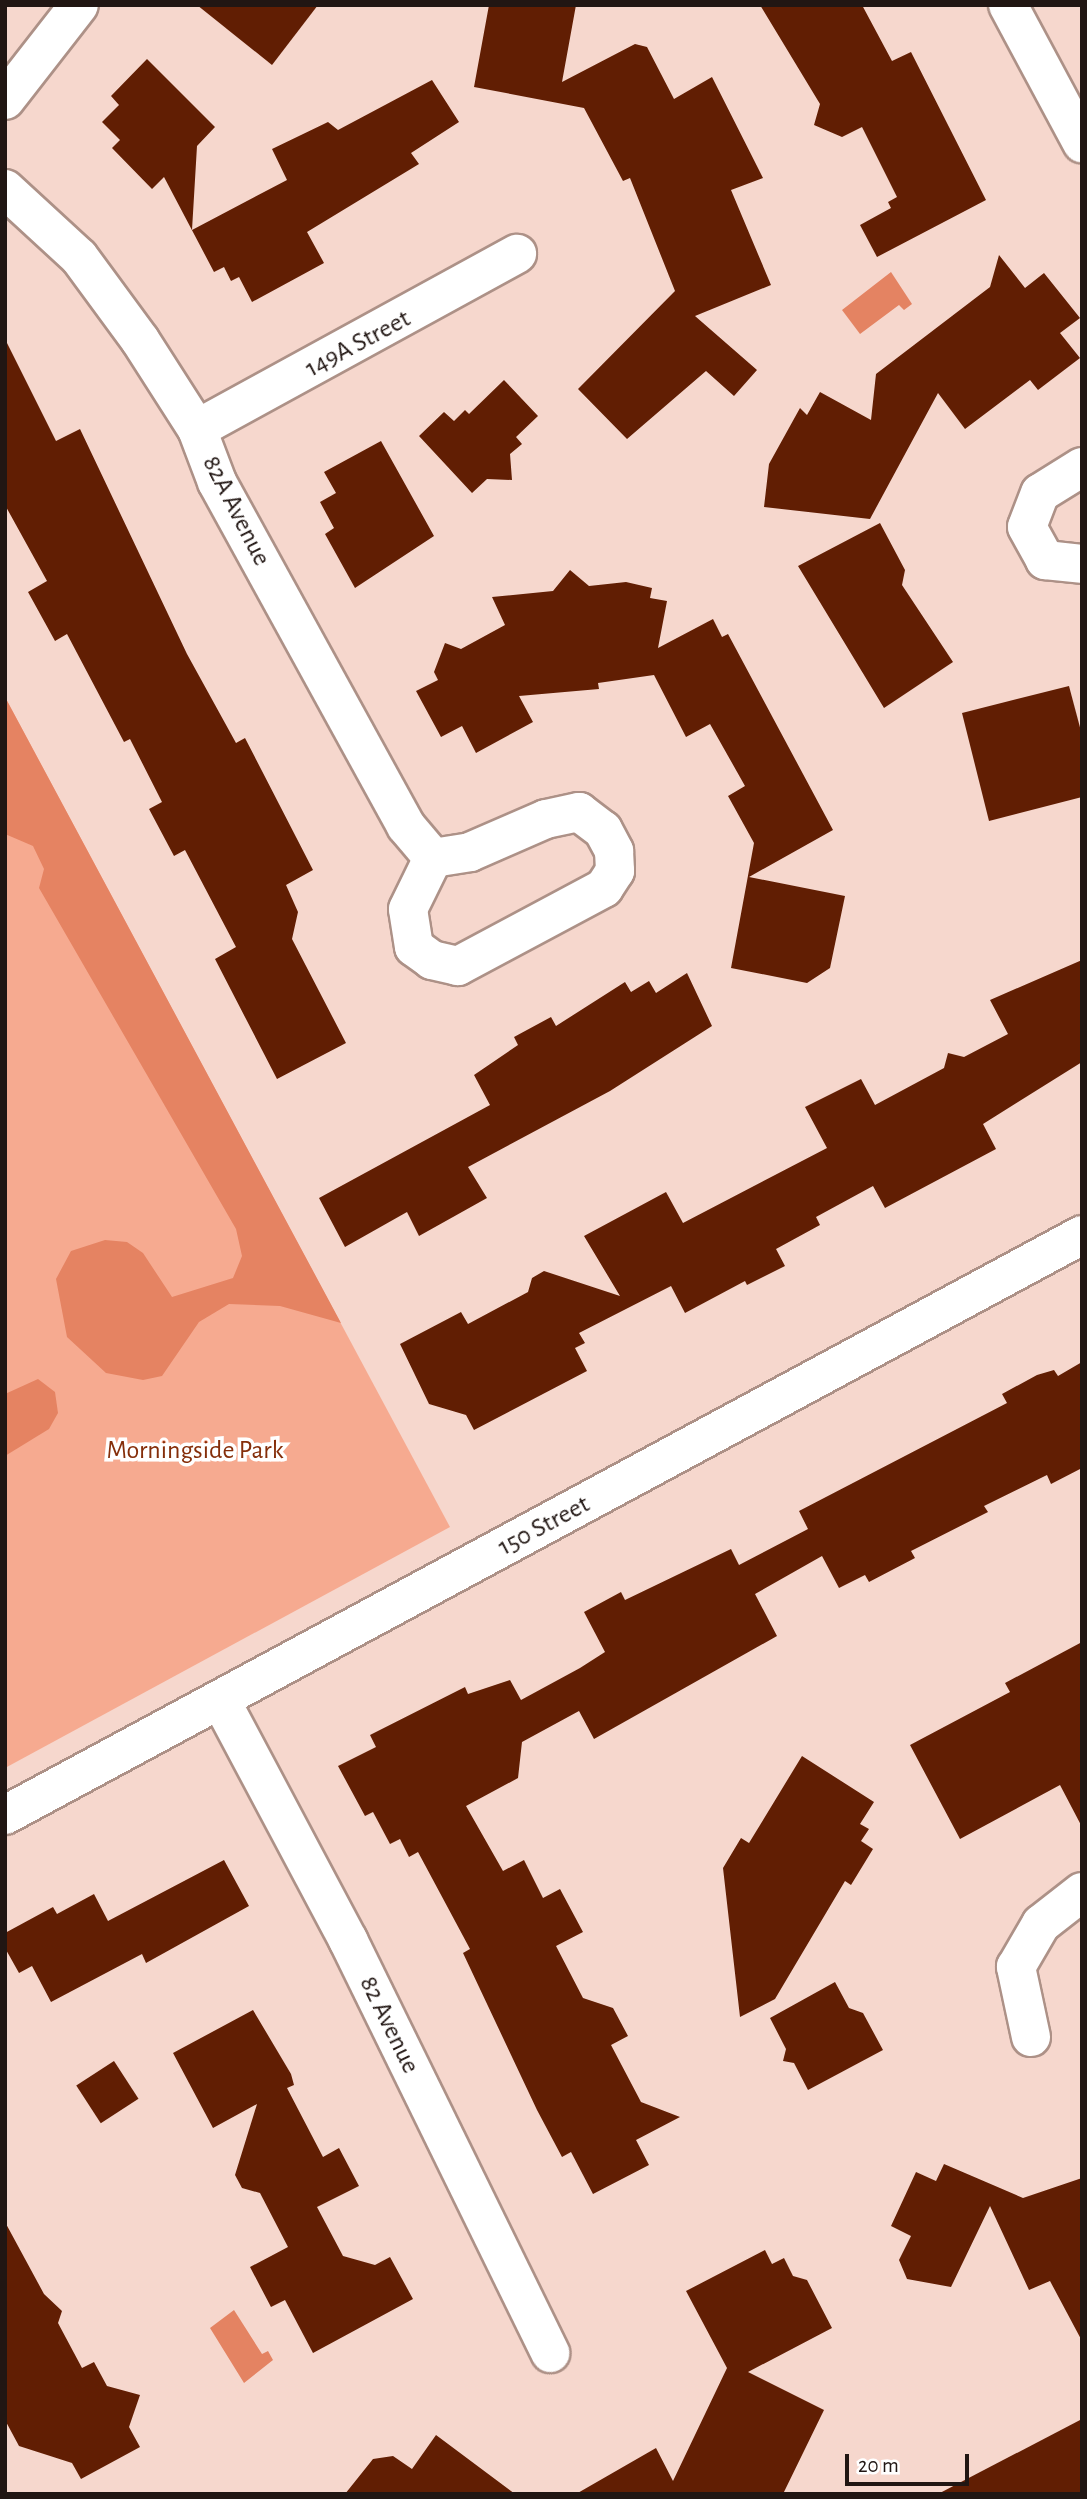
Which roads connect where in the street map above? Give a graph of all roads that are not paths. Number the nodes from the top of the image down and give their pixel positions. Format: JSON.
{"nodes":[{"id":1,"x":79,"y":5,"type":"edge"},
{"id":2,"x":1008,"y":5,"type":"edge"},
{"id":3,"x":5,"y":100,"type":"edge"},
{"id":4,"x":1082,"y":142,"type":"edge"},
{"id":5,"x":5,"y":190,"type":"edge"},
{"id":6,"x":517,"y":254,"type":"dead end"},
{"id":7,"x":197,"y":429,"type":"junction"},
{"id":8,"x":1082,"y":467,"type":"edge"},
{"id":9,"x":1082,"y":564,"type":"edge"},
{"id":10,"x":433,"y":858,"type":"junction"},
{"id":11,"x":1082,"y":1235,"type":"edge"},
{"id":12,"x":221,"y":1701,"type":"junction"},
{"id":13,"x":5,"y":1815,"type":"edge"},
{"id":14,"x":1082,"y":1892,"type":"edge"},
{"id":15,"x":1031,"y":2037,"type":"dead end"},
{"id":16,"x":550,"y":2353,"type":"dead end"}],
"edges":[{"from":1,"to":3,"type":"street"},
{"from":2,"to":4,"type":"street"},
{"from":5,"to":7,"type":"street","name":"82A Avenue"},
{"from":6,"to":7,"type":"street","name":"149A Street"},
{"from":7,"to":10,"type":"street","name":"82A Avenue"},
{"from":8,"to":9,"type":"street"},
{"from":10,"to":10,"type":"street"},
{"from":11,"to":12,"type":"street","name":"150 Street"},
{"from":12,"to":13,"type":"street","name":"150 Street"},
{"from":12,"to":16,"type":"street","name":"82 Avenue"},
{"from":14,"to":15,"type":"street"}]}
